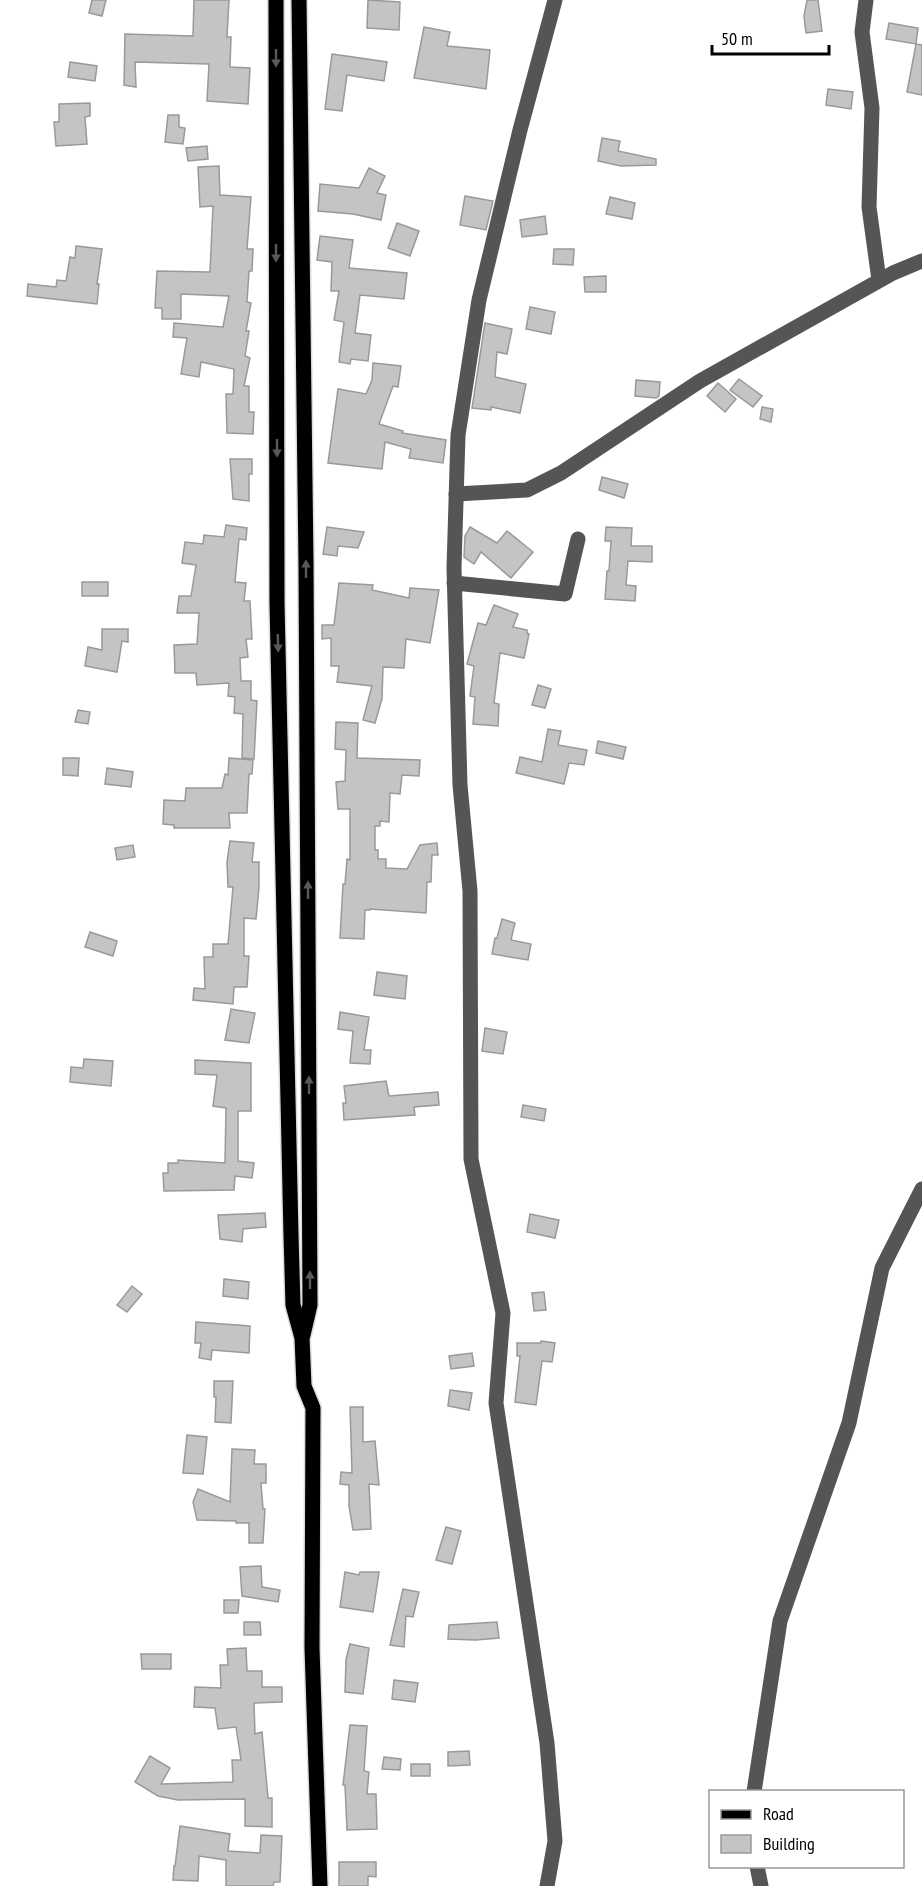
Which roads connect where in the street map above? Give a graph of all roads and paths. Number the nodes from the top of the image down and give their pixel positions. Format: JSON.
{"nodes":[{"id":1,"x":276,"y":0,"type":"edge"},
{"id":2,"x":299,"y":0,"type":"edge"},
{"id":3,"x":555,"y":0,"type":"edge"},
{"id":4,"x":866,"y":0,"type":"edge"},
{"id":5,"x":922,"y":261,"type":"edge"},
{"id":6,"x":879,"y":280,"type":"junction"},
{"id":7,"x":456,"y":494,"type":"junction"},
{"id":8,"x":578,"y":539,"type":"dead end"},
{"id":9,"x":454,"y":583,"type":"junction"},
{"id":10,"x":922,"y":1189,"type":"edge"},
{"id":11,"x":302,"y":1338,"type":"junction"},
{"id":12,"x":754,"y":1790,"type":"edge"},
{"id":13,"x":757,"y":1868,"type":"edge"},
{"id":14,"x":320,"y":1886,"type":"edge"},
{"id":15,"x":547,"y":1886,"type":"edge"},
{"id":16,"x":761,"y":1886,"type":"edge"}],
"edges":[{"from":1,"to":11,"type":"main road","one_way":true},
{"from":11,"to":2,"type":"main road","one_way":true},
{"from":3,"to":7,"type":"street"},
{"from":4,"to":6,"type":"street"},
{"from":5,"to":6,"type":"street"},
{"from":6,"to":7,"type":"street"},
{"from":7,"to":9,"type":"street"},
{"from":8,"to":9,"type":"street"},
{"from":9,"to":15,"type":"street"},
{"from":10,"to":12,"type":"street"},
{"from":11,"to":14,"type":"main road"},
{"from":13,"to":16,"type":"street"}]}
